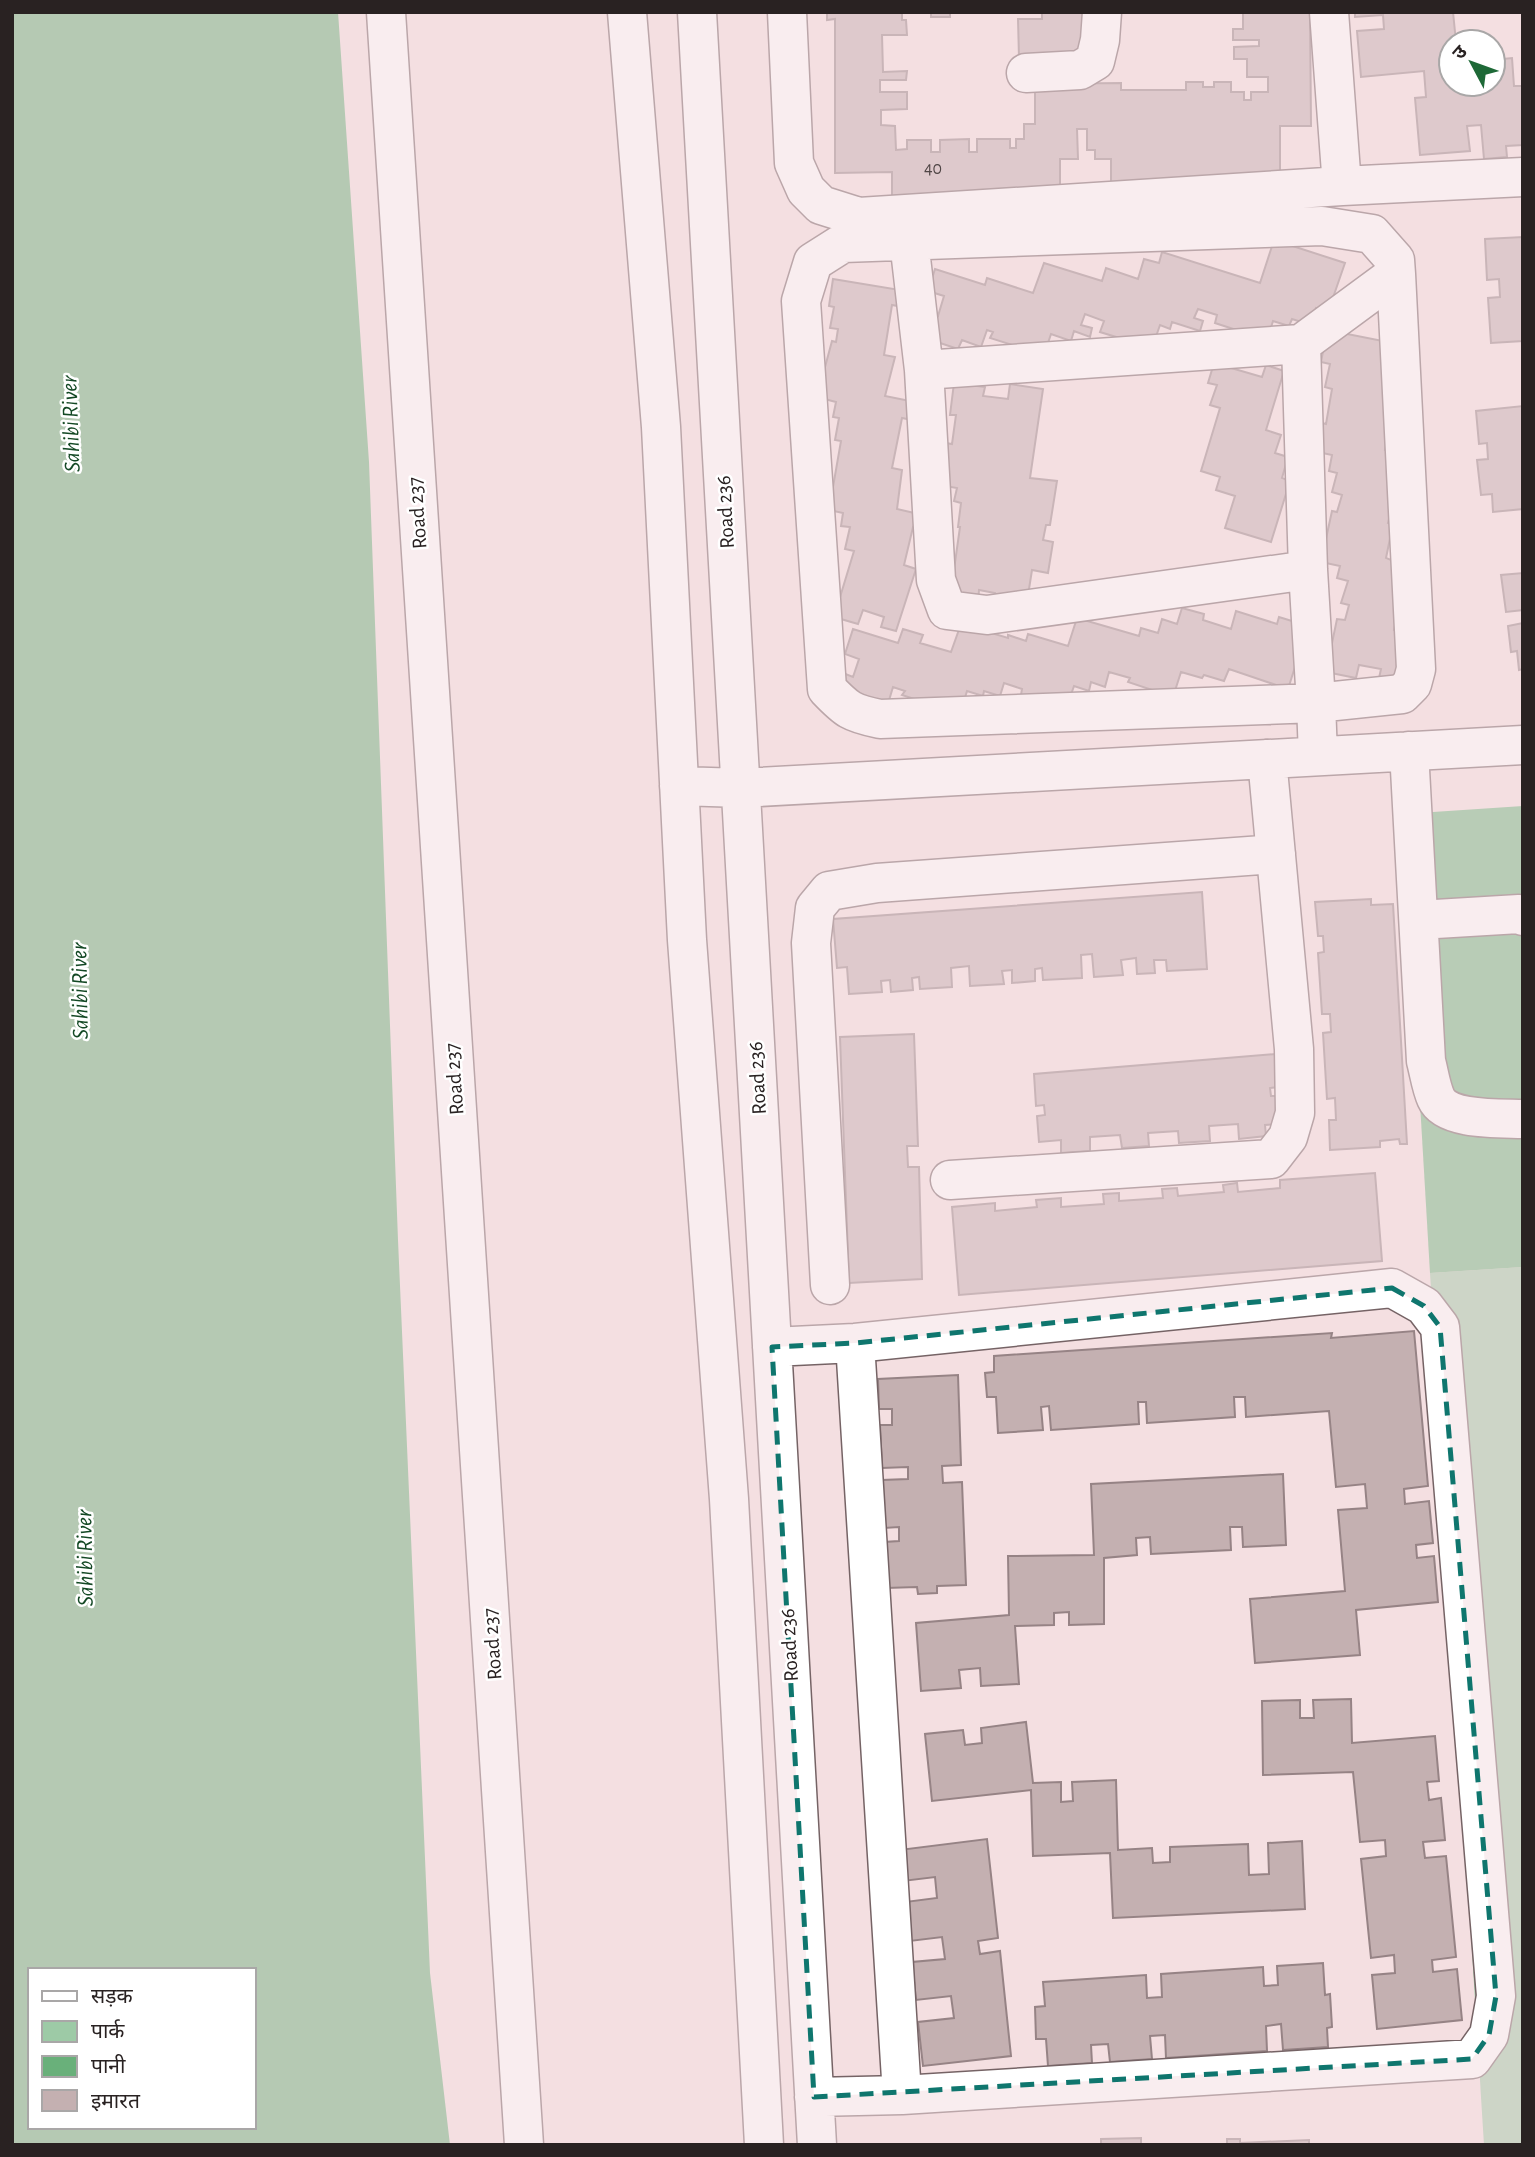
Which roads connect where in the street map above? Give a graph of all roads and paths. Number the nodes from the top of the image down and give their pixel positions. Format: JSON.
{"nodes":[{"id":1,"x":386,"y":12,"type":"edge"},
{"id":2,"x":627,"y":12,"type":"edge"},
{"id":3,"x":697,"y":12,"type":"edge"},
{"id":4,"x":787,"y":12,"type":"edge"},
{"id":5,"x":1102,"y":12,"type":"edge"},
{"id":6,"x":1329,"y":12,"type":"edge"},
{"id":7,"x":1027,"y":73,"type":"dead end"},
{"id":8,"x":1523,"y":177,"type":"edge"},
{"id":9,"x":1342,"y":186,"type":"junction"},
{"id":10,"x":909,"y":241,"type":"junction"},
{"id":11,"x":1396,"y":274,"type":"junction"},
{"id":12,"x":1301,"y":344,"type":"junction"},
{"id":13,"x":924,"y":370,"type":"junction"},
{"id":14,"x":1308,"y":570,"type":"junction"},
{"id":15,"x":1315,"y":703,"type":"junction"},
{"id":16,"x":1523,"y":745,"type":"edge"},
{"id":17,"x":1409,"y":751,"type":"junction"},
{"id":18,"x":1318,"y":756,"type":"junction"},
{"id":19,"x":1267,"y":759,"type":"junction"},
{"id":20,"x":678,"y":786,"type":"junction"},
{"id":21,"x":741,"y":788,"type":"junction"},
{"id":22,"x":1276,"y":854,"type":"junction"},
{"id":23,"x":1523,"y":916,"type":"edge"},
{"id":24,"x":1419,"y":920,"type":"junction"},
{"id":25,"x":1523,"y":1119,"type":"edge"},
{"id":26,"x":950,"y":1180,"type":"dead end"},
{"id":27,"x":830,"y":1285,"type":"dead end"},
{"id":28,"x":855,"y":1343,"type":"junction"},
{"id":29,"x":772,"y":1347,"type":"junction"},
{"id":30,"x":902,"y":2095,"type":"junction"},
{"id":31,"x":814,"y":2097,"type":"junction"},
{"id":32,"x":524,"y":2145,"type":"edge"},
{"id":33,"x":764,"y":2145,"type":"edge"},
{"id":34,"x":817,"y":2145,"type":"edge"}],
"edges":[{"from":1,"to":32,"type":"street","name":"Road 237"},
{"from":2,"to":20,"type":"street"},
{"from":3,"to":21,"type":"street","name":"Road 236"},
{"from":4,"to":9,"type":"street"},
{"from":5,"to":7,"type":"street"},
{"from":6,"to":9,"type":"street"},
{"from":8,"to":9,"type":"street"},
{"from":10,"to":11,"type":"street"},
{"from":10,"to":13,"type":"street"},
{"from":10,"to":15,"type":"street"},
{"from":11,"to":12,"type":"street"},
{"from":11,"to":15,"type":"street"},
{"from":12,"to":13,"type":"street"},
{"from":12,"to":14,"type":"street"},
{"from":13,"to":14,"type":"street"},
{"from":14,"to":15,"type":"street"},
{"from":15,"to":18,"type":"street"},
{"from":16,"to":17,"type":"street"},
{"from":17,"to":18,"type":"street"},
{"from":17,"to":24,"type":"street"},
{"from":18,"to":19,"type":"street"},
{"from":19,"to":21,"type":"street"},
{"from":19,"to":22,"type":"street"},
{"from":20,"to":21,"type":"street"},
{"from":20,"to":33,"type":"street"},
{"from":21,"to":29,"type":"street","name":"Road 236"},
{"from":22,"to":26,"type":"street"},
{"from":22,"to":27,"type":"street"},
{"from":23,"to":24,"type":"street"},
{"from":24,"to":25,"type":"street"},
{"from":28,"to":29,"type":"street"},
{"from":28,"to":30,"type":"street"},
{"from":28,"to":30,"type":"street"},
{"from":29,"to":31,"type":"street","name":"Road 236"},
{"from":30,"to":31,"type":"street"},
{"from":31,"to":34,"type":"street","name":"Road 236"}]}
